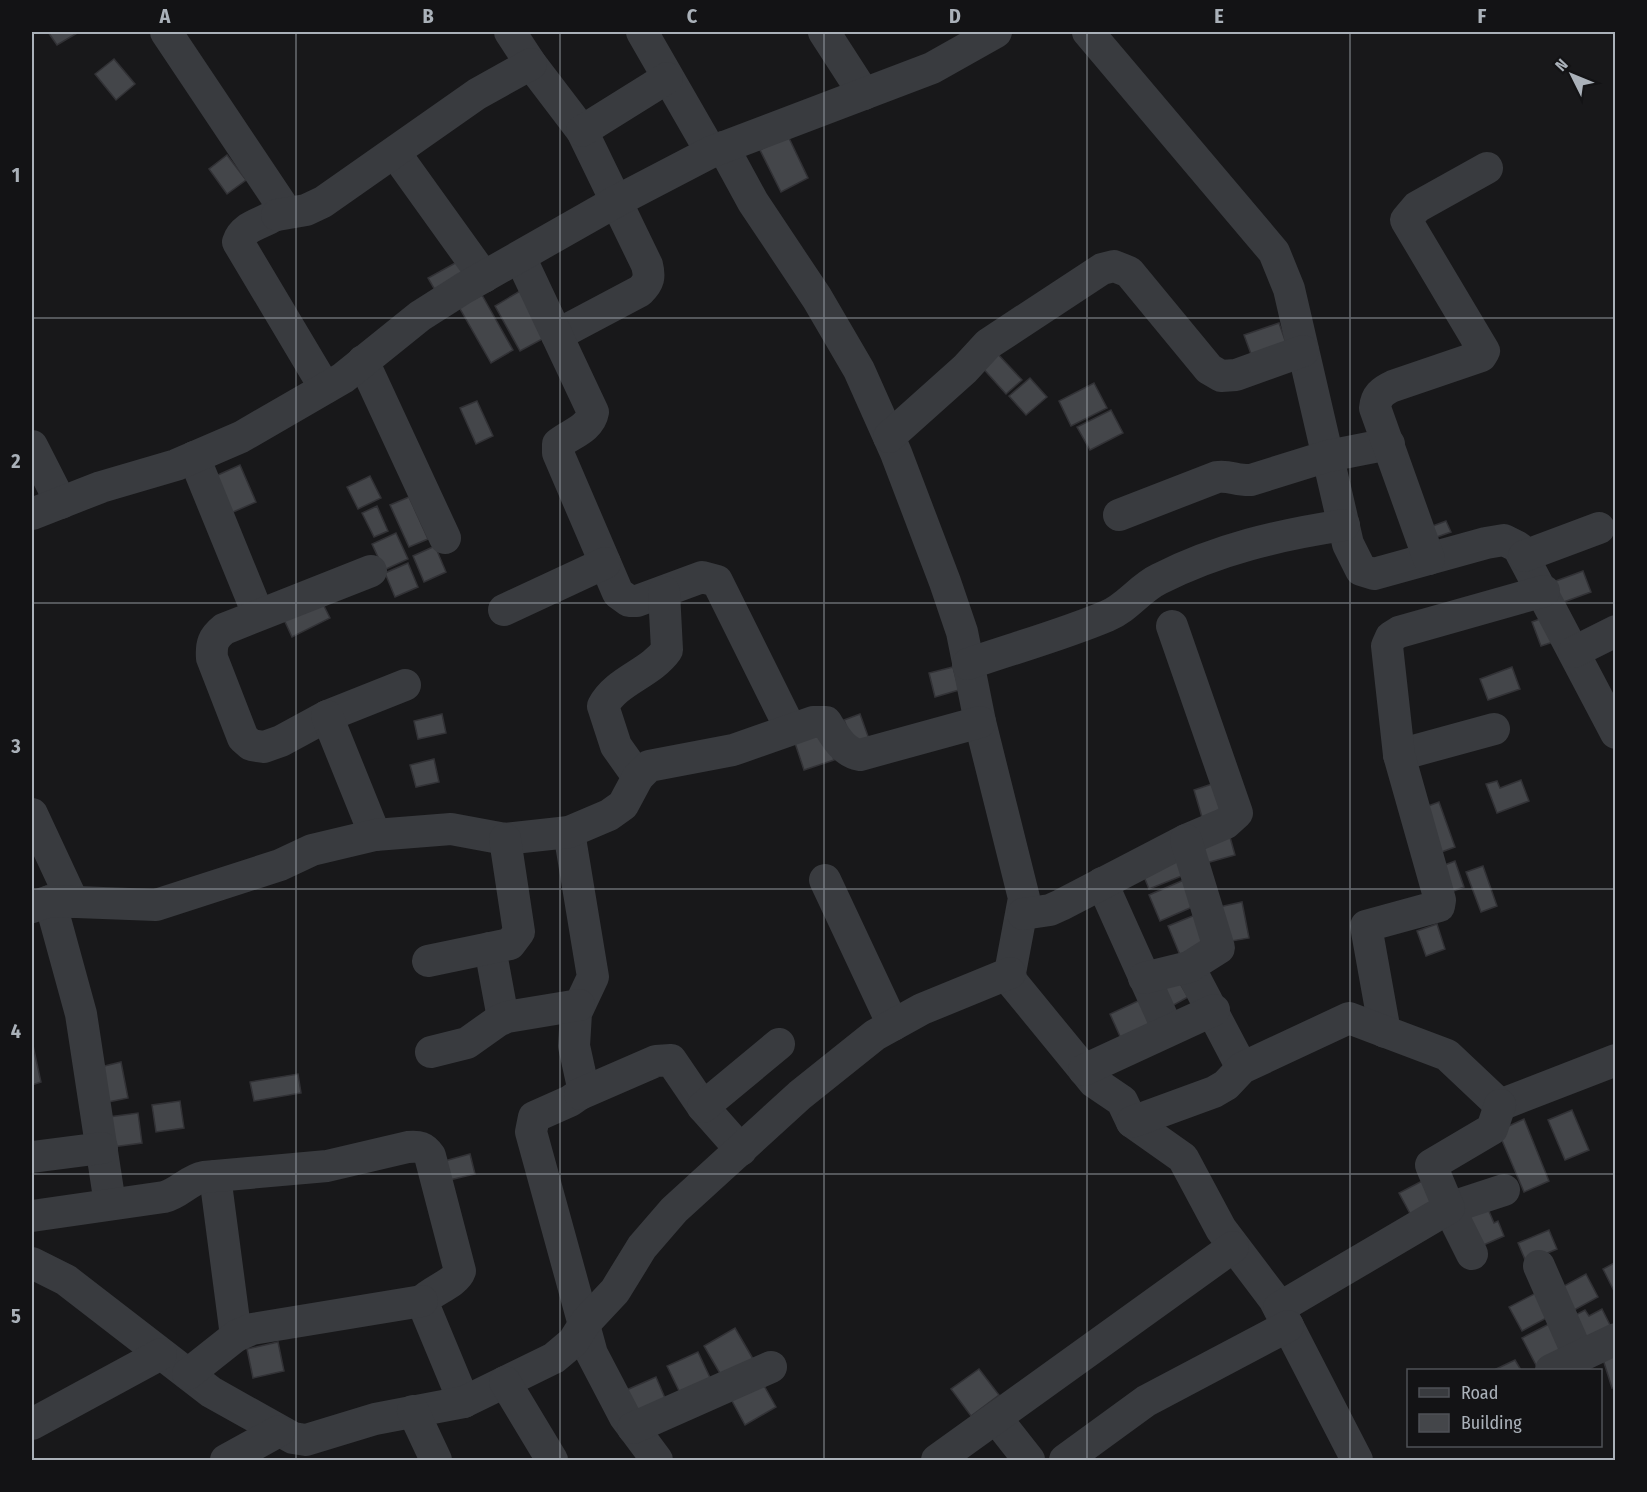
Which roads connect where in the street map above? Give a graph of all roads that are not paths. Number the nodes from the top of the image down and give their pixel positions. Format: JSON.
{"nodes":[{"id":1,"x":166,"y":32,"type":"edge"},
{"id":2,"x":510,"y":32,"type":"edge"},
{"id":3,"x":642,"y":32,"type":"edge"},
{"id":4,"x":824,"y":32,"type":"edge"},
{"id":5,"x":996,"y":32,"type":"edge"},
{"id":6,"x":1088,"y":32,"type":"edge"},
{"id":7,"x":531,"y":64,"type":"junction"},
{"id":8,"x":667,"y":78,"type":"junction"},
{"id":9,"x":864,"y":94,"type":"junction"},
{"id":10,"x":582,"y":131,"type":"junction"},
{"id":11,"x":717,"y":149,"type":"junction"},
{"id":12,"x":395,"y":153,"type":"junction"},
{"id":13,"x":1486,"y":168,"type":"dead end"},
{"id":14,"x":617,"y":201,"type":"junction"},
{"id":15,"x":277,"y":215,"type":"junction"},
{"id":16,"x":519,"y":257,"type":"junction"},
{"id":17,"x":484,"y":277,"type":"junction"},
{"id":18,"x":557,"y":335,"type":"junction"},
{"id":19,"x":1304,"y":351,"type":"junction"},
{"id":20,"x":363,"y":361,"type":"junction"},
{"id":21,"x":325,"y":388,"type":"junction"},
{"id":22,"x":889,"y":437,"type":"junction"},
{"id":23,"x":1389,"y":444,"type":"junction"},
{"id":24,"x":32,"y":446,"type":"edge"},
{"id":25,"x":1328,"y":456,"type":"junction"},
{"id":26,"x":194,"y":457,"type":"junction"},
{"id":27,"x":61,"y":503,"type":"junction"},
{"id":28,"x":32,"y":514,"type":"edge"},
{"id":29,"x":1119,"y":515,"type":"dead end"},
{"id":30,"x":1344,"y":525,"type":"junction"},
{"id":31,"x":1599,"y":528,"type":"dead end"},
{"id":32,"x":445,"y":538,"type":"dead end"},
{"id":33,"x":1524,"y":556,"type":"junction"},
{"id":34,"x":1429,"y":559,"type":"junction"},
{"id":35,"x":604,"y":563,"type":"junction"},
{"id":36,"x":371,"y":571,"type":"dead end"},
{"id":37,"x":1544,"y":591,"type":"junction"},
{"id":38,"x":664,"y":592,"type":"junction"},
{"id":39,"x":504,"y":610,"type":"dead end"},
{"id":40,"x":258,"y":614,"type":"junction"},
{"id":41,"x":1172,"y":626,"type":"dead end"},
{"id":42,"x":1616,"y":631,"type":"edge"},
{"id":43,"x":1574,"y":652,"type":"junction"},
{"id":44,"x":968,"y":664,"type":"junction"},
{"id":45,"x":405,"y":685,"type":"dead end"},
{"id":46,"x":327,"y":716,"type":"junction"},
{"id":47,"x":1613,"y":721,"type":"edge"},
{"id":48,"x":980,"y":722,"type":"junction"},
{"id":49,"x":790,"y":728,"type":"junction"},
{"id":50,"x":1494,"y":729,"type":"dead end"},
{"id":51,"x":1400,"y":755,"type":"junction"},
{"id":52,"x":638,"y":777,"type":"junction"},
{"id":53,"x":32,"y":814,"type":"edge"},
{"id":54,"x":569,"y":832,"type":"junction"},
{"id":55,"x":375,"y":835,"type":"junction"},
{"id":56,"x":505,"y":839,"type":"junction"},
{"id":57,"x":1186,"y":840,"type":"junction"},
{"id":58,"x":825,"y":880,"type":"dead end"},
{"id":59,"x":1102,"y":883,"type":"junction"},
{"id":60,"x":52,"y":903,"type":"edge"},
{"id":61,"x":1023,"y":914,"type":"junction"},
{"id":62,"x":490,"y":948,"type":"junction"},
{"id":63,"x":429,"y":961,"type":"dead end"},
{"id":64,"x":1189,"y":966,"type":"junction"},
{"id":65,"x":1011,"y":973,"type":"junction"},
{"id":66,"x":1144,"y":978,"type":"junction"},
{"id":67,"x":579,"y":1005,"type":"junction"},
{"id":68,"x":1214,"y":1010,"type":"junction"},
{"id":69,"x":503,"y":1018,"type":"junction"},
{"id":70,"x":893,"y":1025,"type":"junction"},
{"id":71,"x":1168,"y":1030,"type":"junction"},
{"id":72,"x":1385,"y":1032,"type":"junction"},
{"id":73,"x":778,"y":1044,"type":"dead end"},
{"id":74,"x":431,"y":1052,"type":"dead end"},
{"id":75,"x":1616,"y":1060,"type":"edge"},
{"id":76,"x":1242,"y":1068,"type":"junction"},
{"id":77,"x":1084,"y":1071,"type":"junction"},
{"id":78,"x":580,"y":1094,"type":"junction"},
{"id":79,"x":1500,"y":1105,"type":"junction"},
{"id":80,"x":703,"y":1107,"type":"junction"},
{"id":81,"x":1132,"y":1122,"type":"junction"},
{"id":82,"x":102,"y":1148,"type":"junction"},
{"id":83,"x":741,"y":1150,"type":"junction"},
{"id":84,"x":32,"y":1157,"type":"edge"},
{"id":85,"x":215,"y":1176,"type":"junction"},
{"id":86,"x":1504,"y":1190,"type":"dead end"},
{"id":87,"x":110,"y":1204,"type":"junction"},
{"id":88,"x":1449,"y":1208,"type":"junction"},
{"id":89,"x":32,"y":1216,"type":"edge"},
{"id":90,"x":1233,"y":1247,"type":"junction"},
{"id":91,"x":1472,"y":1254,"type":"dead end"},
{"id":92,"x":32,"y":1263,"type":"edge"},
{"id":93,"x":1539,"y":1266,"type":"dead end"},
{"id":94,"x":422,"y":1301,"type":"junction"},
{"id":95,"x":1283,"y":1317,"type":"junction"},
{"id":96,"x":585,"y":1323,"type":"junction"},
{"id":97,"x":236,"y":1336,"type":"junction"},
{"id":98,"x":1616,"y":1339,"type":"edge"},
{"id":99,"x":161,"y":1354,"type":"junction"},
{"id":100,"x":1579,"y":1357,"type":"junction"},
{"id":101,"x":771,"y":1367,"type":"dead end"},
{"id":102,"x":1555,"y":1369,"type":"edge"},
{"id":103,"x":188,"y":1374,"type":"junction"},
{"id":104,"x":505,"y":1382,"type":"junction"},
{"id":105,"x":464,"y":1402,"type":"junction"},
{"id":106,"x":414,"y":1411,"type":"junction"},
{"id":107,"x":996,"y":1418,"type":"junction"},
{"id":108,"x":32,"y":1424,"type":"edge"},
{"id":109,"x":633,"y":1428,"type":"junction"},
{"id":110,"x":279,"y":1431,"type":"junction"},
{"id":111,"x":243,"y":1456,"type":"edge"},
{"id":112,"x":651,"y":1459,"type":"edge"},
{"id":113,"x":436,"y":1461,"type":"edge"},
{"id":114,"x":552,"y":1461,"type":"edge"},
{"id":115,"x":937,"y":1461,"type":"edge"},
{"id":116,"x":1029,"y":1461,"type":"edge"},
{"id":117,"x":1065,"y":1461,"type":"edge"},
{"id":118,"x":1357,"y":1461,"type":"edge"}],
"edges":[{"from":1,"to":15,"type":"street"},
{"from":2,"to":7,"type":"street"},
{"from":3,"to":8,"type":"street"},
{"from":4,"to":9,"type":"street"},
{"from":5,"to":9,"type":"street"},
{"from":6,"to":19,"type":"street"},
{"from":7,"to":10,"type":"street"},
{"from":7,"to":12,"type":"street"},
{"from":8,"to":10,"type":"street"},
{"from":8,"to":11,"type":"street"},
{"from":9,"to":11,"type":"street"},
{"from":10,"to":14,"type":"street"},
{"from":11,"to":14,"type":"street"},
{"from":11,"to":22,"type":"street"},
{"from":12,"to":15,"type":"street"},
{"from":12,"to":17,"type":"street"},
{"from":13,"to":23,"type":"street"},
{"from":14,"to":16,"type":"street"},
{"from":14,"to":18,"type":"street"},
{"from":15,"to":21,"type":"street"},
{"from":16,"to":17,"type":"street"},
{"from":16,"to":18,"type":"street"},
{"from":17,"to":20,"type":"street"},
{"from":18,"to":35,"type":"street"},
{"from":19,"to":22,"type":"street"},
{"from":19,"to":25,"type":"street"},
{"from":20,"to":21,"type":"street"},
{"from":20,"to":32,"type":"street"},
{"from":21,"to":26,"type":"street"},
{"from":22,"to":44,"type":"street"},
{"from":23,"to":25,"type":"street"},
{"from":23,"to":34,"type":"street"},
{"from":24,"to":27,"type":"street"},
{"from":25,"to":29,"type":"street"},
{"from":25,"to":30,"type":"street"},
{"from":26,"to":27,"type":"street"},
{"from":26,"to":40,"type":"street"},
{"from":27,"to":28,"type":"street"},
{"from":30,"to":34,"type":"street"},
{"from":30,"to":44,"type":"street"},
{"from":31,"to":33,"type":"street"},
{"from":33,"to":34,"type":"street"},
{"from":33,"to":37,"type":"street"},
{"from":35,"to":38,"type":"street"},
{"from":35,"to":39,"type":"street"},
{"from":36,"to":40,"type":"street"},
{"from":37,"to":43,"type":"street"},
{"from":37,"to":51,"type":"street"},
{"from":38,"to":49,"type":"street"},
{"from":38,"to":52,"type":"street"},
{"from":40,"to":46,"type":"street"},
{"from":41,"to":57,"type":"street"},
{"from":42,"to":43,"type":"street"},
{"from":43,"to":47,"type":"street"},
{"from":44,"to":48,"type":"street"},
{"from":45,"to":46,"type":"street"},
{"from":46,"to":55,"type":"street"},
{"from":48,"to":49,"type":"street"},
{"from":48,"to":61,"type":"street"},
{"from":49,"to":52,"type":"street"},
{"from":50,"to":51,"type":"street"},
{"from":51,"to":72,"type":"street"},
{"from":52,"to":54,"type":"street"},
{"from":53,"to":60,"type":"street"},
{"from":54,"to":56,"type":"street"},
{"from":54,"to":67,"type":"street"},
{"from":55,"to":56,"type":"street"},
{"from":55,"to":60,"type":"street"},
{"from":56,"to":62,"type":"street"},
{"from":57,"to":59,"type":"street"},
{"from":57,"to":64,"type":"street"},
{"from":58,"to":70,"type":"street"},
{"from":59,"to":61,"type":"street"},
{"from":59,"to":66,"type":"street"},
{"from":60,"to":82,"type":"street"},
{"from":61,"to":65,"type":"street"},
{"from":62,"to":63,"type":"street"},
{"from":62,"to":69,"type":"street"},
{"from":64,"to":66,"type":"street"},
{"from":64,"to":68,"type":"street"},
{"from":65,"to":70,"type":"street"},
{"from":65,"to":77,"type":"street"},
{"from":66,"to":71,"type":"street"},
{"from":67,"to":69,"type":"street"},
{"from":67,"to":78,"type":"street"},
{"from":68,"to":71,"type":"street"},
{"from":68,"to":76,"type":"street"},
{"from":69,"to":74,"type":"street"},
{"from":70,"to":83,"type":"street"},
{"from":71,"to":77,"type":"street"},
{"from":72,"to":76,"type":"street"},
{"from":72,"to":79,"type":"street"},
{"from":73,"to":80,"type":"street"},
{"from":75,"to":79,"type":"street"},
{"from":76,"to":81,"type":"street"},
{"from":77,"to":81,"type":"street"},
{"from":78,"to":80,"type":"street"},
{"from":78,"to":96,"type":"street"},
{"from":79,"to":88,"type":"street"},
{"from":80,"to":83,"type":"street"},
{"from":81,"to":90,"type":"street"},
{"from":82,"to":84,"type":"street"},
{"from":82,"to":87,"type":"street"},
{"from":83,"to":96,"type":"street"},
{"from":85,"to":87,"type":"street"},
{"from":85,"to":94,"type":"street"},
{"from":85,"to":97,"type":"street"},
{"from":86,"to":88,"type":"street"},
{"from":87,"to":89,"type":"street"},
{"from":88,"to":91,"type":"street"},
{"from":88,"to":95,"type":"street"},
{"from":90,"to":95,"type":"street"},
{"from":90,"to":107,"type":"street"},
{"from":92,"to":99,"type":"street"},
{"from":93,"to":100,"type":"street"},
{"from":94,"to":97,"type":"street"},
{"from":94,"to":105,"type":"street"},
{"from":95,"to":117,"type":"street"},
{"from":95,"to":118,"type":"street"},
{"from":96,"to":104,"type":"street"},
{"from":96,"to":109,"type":"street"},
{"from":97,"to":103,"type":"street"},
{"from":98,"to":100,"type":"street"},
{"from":99,"to":103,"type":"street"},
{"from":99,"to":108,"type":"street"},
{"from":100,"to":102,"type":"street"},
{"from":101,"to":109,"type":"street"},
{"from":103,"to":110,"type":"street"},
{"from":104,"to":105,"type":"street"},
{"from":104,"to":114,"type":"street"},
{"from":105,"to":106,"type":"street"},
{"from":106,"to":110,"type":"street"},
{"from":106,"to":113,"type":"street"},
{"from":107,"to":115,"type":"street"},
{"from":107,"to":116,"type":"street"},
{"from":109,"to":112,"type":"street"},
{"from":110,"to":111,"type":"street"}]}
